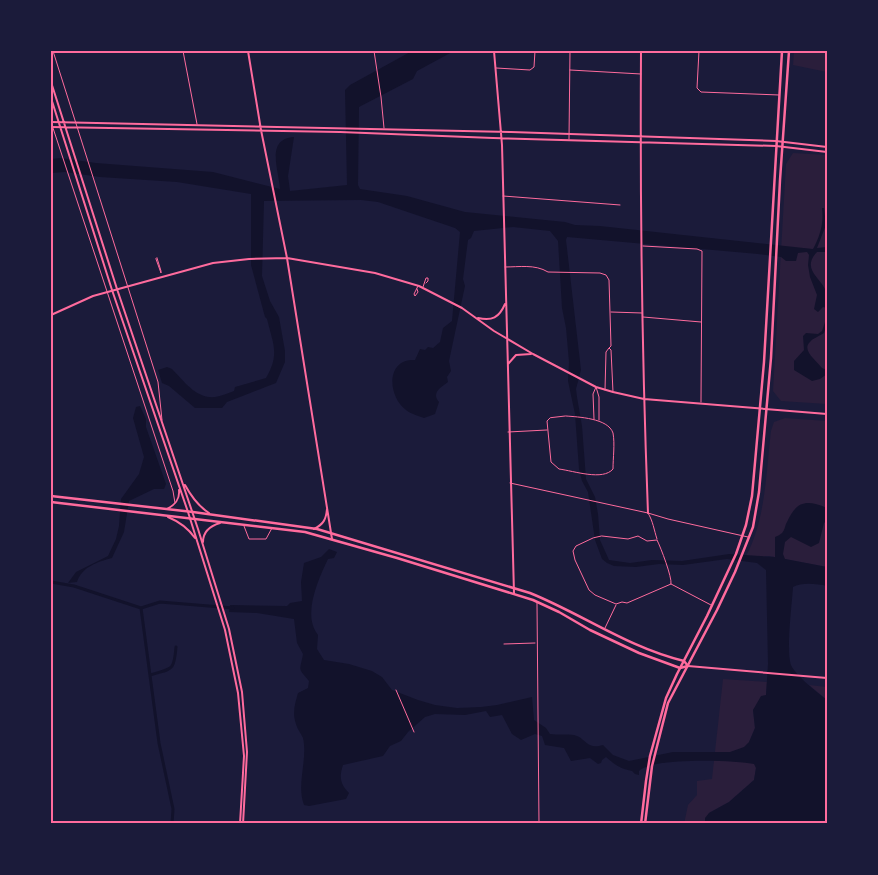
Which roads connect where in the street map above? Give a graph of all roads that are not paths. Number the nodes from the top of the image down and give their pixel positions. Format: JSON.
{"nodes":[{"id":1,"x":53,"y":51,"type":"edge"},
{"id":2,"x":183,"y":51,"type":"edge"},
{"id":3,"x":248,"y":51,"type":"edge"},
{"id":4,"x":374,"y":51,"type":"edge"},
{"id":5,"x":494,"y":51,"type":"edge"},
{"id":6,"x":535,"y":51,"type":"edge"},
{"id":7,"x":570,"y":51,"type":"edge"},
{"id":8,"x":641,"y":51,"type":"edge"},
{"id":9,"x":699,"y":51,"type":"edge"},
{"id":10,"x":782,"y":51,"type":"edge"},
{"id":11,"x":789,"y":51,"type":"edge"},
{"id":12,"x":495,"y":68,"type":"junction"},
{"id":13,"x":570,"y":70,"type":"junction"},
{"id":14,"x":641,"y":74,"type":"junction"},
{"id":15,"x":51,"y":82,"type":"edge"},
{"id":16,"x":779,"y":95,"type":"junction"},
{"id":17,"x":51,"y":98,"type":"edge"},
{"id":18,"x":58,"y":121,"type":"junction"},
{"id":19,"x":64,"y":121,"type":"junction"},
{"id":20,"x":77,"y":121,"type":"junction"},
{"id":21,"x":51,"y":122,"type":"edge"},
{"id":22,"x":197,"y":124,"type":"junction"},
{"id":23,"x":60,"y":126,"type":"junction"},
{"id":24,"x":65,"y":126,"type":"junction"},
{"id":25,"x":260,"y":126,"type":"junction"},
{"id":26,"x":52,"y":127,"type":"edge"},
{"id":27,"x":78,"y":127,"type":"junction"},
{"id":28,"x":384,"y":129,"type":"junction"},
{"id":29,"x":261,"y":130,"type":"junction"},
{"id":30,"x":501,"y":131,"type":"junction"},
{"id":31,"x":569,"y":135,"type":"junction"},
{"id":32,"x":641,"y":136,"type":"junction"},
{"id":33,"x":502,"y":138,"type":"junction"},
{"id":34,"x":568,"y":140,"type":"junction"},
{"id":35,"x":776,"y":141,"type":"junction"},
{"id":36,"x":640,"y":142,"type":"junction"},
{"id":37,"x":783,"y":142,"type":"junction"},
{"id":38,"x":776,"y":146,"type":"junction"},
{"id":39,"x":783,"y":146,"type":"junction"},
{"id":40,"x":827,"y":147,"type":"edge"},
{"id":41,"x":827,"y":152,"type":"edge"},
{"id":42,"x":503,"y":196,"type":"junction"},
{"id":43,"x":620,"y":205,"type":"dead end"},
{"id":44,"x":642,"y":245,"type":"junction"},
{"id":45,"x":286,"y":258,"type":"junction"},
{"id":46,"x":504,"y":267,"type":"junction"},
{"id":47,"x":161,"y":273,"type":"junction"},
{"id":48,"x":162,"y":277,"type":"junction"},
{"id":49,"x":426,"y":283,"type":"dead end"},
{"id":50,"x":127,"y":286,"type":"junction"},
{"id":51,"x":419,"y":286,"type":"junction"},
{"id":52,"x":117,"y":288,"type":"junction"},
{"id":53,"x":423,"y":288,"type":"junction"},
{"id":54,"x":418,"y":289,"type":"dead end"},
{"id":55,"x":112,"y":290,"type":"junction"},
{"id":56,"x":107,"y":292,"type":"junction"},
{"id":57,"x":505,"y":302,"type":"junction"},
{"id":58,"x":610,"y":312,"type":"junction"},
{"id":59,"x":643,"y":313,"type":"junction"},
{"id":60,"x":51,"y":315,"type":"edge"},
{"id":61,"x":643,"y":317,"type":"junction"},
{"id":62,"x":476,"y":318,"type":"junction"},
{"id":63,"x":701,"y":322,"type":"junction"},
{"id":64,"x":506,"y":338,"type":"junction"},
{"id":65,"x":609,"y":348,"type":"junction"},
{"id":66,"x":533,"y":354,"type":"junction"},
{"id":67,"x":507,"y":366,"type":"junction"},
{"id":68,"x":596,"y":387,"type":"junction"},
{"id":69,"x":605,"y":390,"type":"junction"},
{"id":70,"x":613,"y":392,"type":"junction"},
{"id":71,"x":644,"y":399,"type":"junction"},
{"id":72,"x":701,"y":403,"type":"junction"},
{"id":73,"x":760,"y":408,"type":"junction"},
{"id":74,"x":766,"y":409,"type":"junction"},
{"id":75,"x":827,"y":414,"type":"edge"},
{"id":76,"x":594,"y":419,"type":"junction"},
{"id":77,"x":599,"y":420,"type":"junction"},
{"id":78,"x":163,"y":424,"type":"junction"},
{"id":79,"x":547,"y":430,"type":"junction"},
{"id":80,"x":508,"y":432,"type":"junction"},
{"id":81,"x":182,"y":479,"type":"junction"},
{"id":82,"x":510,"y":483,"type":"junction"},
{"id":83,"x":179,"y":485,"type":"junction"},
{"id":84,"x":51,"y":496,"type":"edge"},
{"id":85,"x":51,"y":502,"type":"edge"},
{"id":86,"x":175,"y":504,"type":"junction"},
{"id":87,"x":327,"y":504,"type":"junction"},
{"id":88,"x":166,"y":509,"type":"junction"},
{"id":89,"x":188,"y":512,"type":"junction"},
{"id":90,"x":193,"y":512,"type":"junction"},
{"id":91,"x":648,"y":513,"type":"junction"},
{"id":92,"x":211,"y":514,"type":"junction"},
{"id":93,"x":166,"y":516,"type":"junction"},
{"id":94,"x":190,"y":519,"type":"junction"},
{"id":95,"x":196,"y":520,"type":"junction"},
{"id":96,"x":220,"y":522,"type":"junction"},
{"id":97,"x":243,"y":525,"type":"junction"},
{"id":98,"x":272,"y":528,"type":"junction"},
{"id":99,"x":314,"y":529,"type":"junction"},
{"id":100,"x":332,"y":534,"type":"junction"},
{"id":101,"x":743,"y":536,"type":"junction"},
{"id":102,"x":749,"y":538,"type":"junction"},
{"id":103,"x":332,"y":539,"type":"junction"},
{"id":104,"x":197,"y":540,"type":"junction"},
{"id":105,"x":657,"y":540,"type":"junction"},
{"id":106,"x":203,"y":544,"type":"junction"},
{"id":107,"x":671,"y":584,"type":"junction"},
{"id":108,"x":513,"y":588,"type":"junction"},
{"id":109,"x":514,"y":593,"type":"junction"},
{"id":110,"x":537,"y":602,"type":"junction"},
{"id":111,"x":616,"y":604,"type":"junction"},
{"id":112,"x":712,"y":606,"type":"junction"},
{"id":113,"x":605,"y":629,"type":"junction"},
{"id":114,"x":536,"y":642,"type":"junction"},
{"id":115,"x":504,"y":644,"type":"dead end"},
{"id":116,"x":684,"y":661,"type":"junction"},
{"id":117,"x":688,"y":666,"type":"junction"},
{"id":118,"x":680,"y":668,"type":"junction"},
{"id":119,"x":827,"y":678,"type":"edge"},
{"id":120,"x":396,"y":690,"type":"dead end"},
{"id":121,"x":414,"y":732,"type":"dead end"},
{"id":122,"x":650,"y":766,"type":"junction"},
{"id":123,"x":241,"y":824,"type":"edge"},
{"id":124,"x":539,"y":824,"type":"edge"},
{"id":125,"x":643,"y":824,"type":"edge"}],
"edges":[{"from":1,"to":20,"type":"street"},
{"from":2,"to":22,"type":"street"},
{"from":3,"to":25,"type":"street"},
{"from":4,"to":28,"type":"street"},
{"from":5,"to":12,"type":"street"},
{"from":6,"to":12,"type":"street"},
{"from":7,"to":13,"type":"street"},
{"from":8,"to":14,"type":"street"},
{"from":9,"to":16,"type":"street"},
{"from":10,"to":16,"type":"main road"},
{"from":11,"to":37,"type":"main road"},
{"from":12,"to":30,"type":"street"},
{"from":13,"to":14,"type":"street"},
{"from":13,"to":31,"type":"street"},
{"from":14,"to":32,"type":"street"},
{"from":15,"to":19,"type":"street"},
{"from":16,"to":35,"type":"main road"},
{"from":17,"to":18,"type":"street"},
{"from":18,"to":19,"type":"street"},
{"from":18,"to":21,"type":"street"},
{"from":18,"to":23,"type":"street"},
{"from":19,"to":20,"type":"street"},
{"from":19,"to":24,"type":"street"},
{"from":20,"to":22,"type":"street"},
{"from":20,"to":27,"type":"street"},
{"from":21,"to":26,"type":"street"},
{"from":22,"to":25,"type":"street"},
{"from":23,"to":24,"type":"street"},
{"from":23,"to":26,"type":"street"},
{"from":23,"to":55,"type":"street"},
{"from":24,"to":27,"type":"street"},
{"from":24,"to":52,"type":"street"},
{"from":25,"to":28,"type":"street"},
{"from":25,"to":29,"type":"street"},
{"from":26,"to":56,"type":"street"},
{"from":27,"to":29,"type":"street"},
{"from":27,"to":50,"type":"street"},
{"from":28,"to":30,"type":"street"},
{"from":29,"to":33,"type":"street"},
{"from":29,"to":45,"type":"street"},
{"from":30,"to":31,"type":"street"},
{"from":30,"to":33,"type":"street"},
{"from":31,"to":32,"type":"street"},
{"from":31,"to":34,"type":"street"},
{"from":32,"to":35,"type":"street"},
{"from":32,"to":36,"type":"street"},
{"from":33,"to":34,"type":"street"},
{"from":33,"to":42,"type":"street"},
{"from":34,"to":36,"type":"street"},
{"from":35,"to":37,"type":"street"},
{"from":35,"to":38,"type":"main road"},
{"from":36,"to":38,"type":"street"},
{"from":36,"to":44,"type":"street"},
{"from":37,"to":39,"type":"main road"},
{"from":37,"to":40,"type":"street"},
{"from":38,"to":39,"type":"street"},
{"from":38,"to":73,"type":"main road"},
{"from":39,"to":41,"type":"street"},
{"from":39,"to":74,"type":"main road"},
{"from":42,"to":43,"type":"street"},
{"from":42,"to":46,"type":"street"},
{"from":44,"to":59,"type":"street"},
{"from":44,"to":63,"type":"street"},
{"from":45,"to":48,"type":"street"},
{"from":45,"to":51,"type":"street"},
{"from":45,"to":87,"type":"street"},
{"from":46,"to":57,"type":"street"},
{"from":46,"to":58,"type":"street"},
{"from":47,"to":47,"type":"street"},
{"from":47,"to":48,"type":"street"},
{"from":48,"to":50,"type":"street"},
{"from":49,"to":53,"type":"street"},
{"from":50,"to":52,"type":"street"},
{"from":50,"to":78,"type":"street"},
{"from":51,"to":53,"type":"street"},
{"from":51,"to":54,"type":"street"},
{"from":52,"to":55,"type":"street"},
{"from":52,"to":78,"type":"street"},
{"from":53,"to":62,"type":"street"},
{"from":55,"to":56,"type":"street"},
{"from":55,"to":83,"type":"street"},
{"from":56,"to":60,"type":"street"},
{"from":56,"to":86,"type":"street"},
{"from":57,"to":62,"type":"street"},
{"from":57,"to":64,"type":"street"},
{"from":58,"to":59,"type":"street"},
{"from":58,"to":65,"type":"street"},
{"from":59,"to":61,"type":"street"},
{"from":61,"to":63,"type":"street"},
{"from":61,"to":71,"type":"street"},
{"from":62,"to":64,"type":"street"},
{"from":63,"to":72,"type":"street"},
{"from":64,"to":66,"type":"street"},
{"from":64,"to":67,"type":"street"},
{"from":65,"to":69,"type":"street"},
{"from":65,"to":70,"type":"street"},
{"from":66,"to":67,"type":"street"},
{"from":66,"to":68,"type":"street"},
{"from":67,"to":80,"type":"street"},
{"from":68,"to":69,"type":"street"},
{"from":68,"to":76,"type":"street"},
{"from":68,"to":77,"type":"street"},
{"from":69,"to":70,"type":"street"},
{"from":70,"to":71,"type":"street"},
{"from":71,"to":72,"type":"street"},
{"from":71,"to":91,"type":"street"},
{"from":72,"to":73,"type":"street"},
{"from":73,"to":74,"type":"street"},
{"from":73,"to":101,"type":"main road"},
{"from":74,"to":75,"type":"street"},
{"from":74,"to":102,"type":"main road"},
{"from":76,"to":77,"type":"street"},
{"from":76,"to":79,"type":"street"},
{"from":77,"to":79,"type":"street"},
{"from":78,"to":81,"type":"street"},
{"from":79,"to":80,"type":"street"},
{"from":80,"to":82,"type":"street"},
{"from":81,"to":90,"type":"street"},
{"from":81,"to":92,"type":"street"},
{"from":82,"to":91,"type":"street"},
{"from":82,"to":108,"type":"street"},
{"from":83,"to":86,"type":"street"},
{"from":83,"to":89,"type":"street"},
{"from":84,"to":88,"type":"main road"},
{"from":85,"to":93,"type":"main road"},
{"from":86,"to":88,"type":"street"},
{"from":87,"to":99,"type":"street"},
{"from":87,"to":100,"type":"street"},
{"from":88,"to":89,"type":"main road"},
{"from":89,"to":90,"type":"main road"},
{"from":89,"to":94,"type":"street"},
{"from":90,"to":92,"type":"main road"},
{"from":90,"to":95,"type":"street"},
{"from":91,"to":101,"type":"street"},
{"from":91,"to":105,"type":"street"},
{"from":92,"to":99,"type":"main road"},
{"from":93,"to":94,"type":"main road"},
{"from":93,"to":104,"type":"street"},
{"from":94,"to":95,"type":"main road"},
{"from":94,"to":104,"type":"street"},
{"from":95,"to":96,"type":"main road"},
{"from":95,"to":106,"type":"street"},
{"from":96,"to":97,"type":"main road"},
{"from":96,"to":106,"type":"street"},
{"from":97,"to":98,"type":"main road"},
{"from":97,"to":98,"type":"street"},
{"from":98,"to":103,"type":"main road"},
{"from":99,"to":100,"type":"main road"},
{"from":100,"to":103,"type":"street"},
{"from":100,"to":108,"type":"main road"},
{"from":101,"to":102,"type":"street"},
{"from":101,"to":112,"type":"main road"},
{"from":102,"to":117,"type":"main road"},
{"from":103,"to":109,"type":"main road"},
{"from":104,"to":123,"type":"street"},
{"from":105,"to":107,"type":"street"},
{"from":105,"to":111,"type":"street"},
{"from":106,"to":123,"type":"street"},
{"from":107,"to":111,"type":"street"},
{"from":107,"to":112,"type":"street"},
{"from":108,"to":109,"type":"street"},
{"from":108,"to":113,"type":"main road"},
{"from":109,"to":110,"type":"main road"},
{"from":110,"to":114,"type":"street"},
{"from":110,"to":118,"type":"main road"},
{"from":111,"to":113,"type":"street"},
{"from":112,"to":116,"type":"main road"},
{"from":113,"to":116,"type":"main road"},
{"from":114,"to":115,"type":"street"},
{"from":114,"to":124,"type":"street"},
{"from":116,"to":117,"type":"main road"},
{"from":116,"to":118,"type":"main road"},
{"from":117,"to":118,"type":"main road"},
{"from":117,"to":119,"type":"street"},
{"from":117,"to":122,"type":"main road"},
{"from":118,"to":122,"type":"main road"},
{"from":120,"to":121,"type":"street"},
{"from":122,"to":125,"type":"main road"}]}
